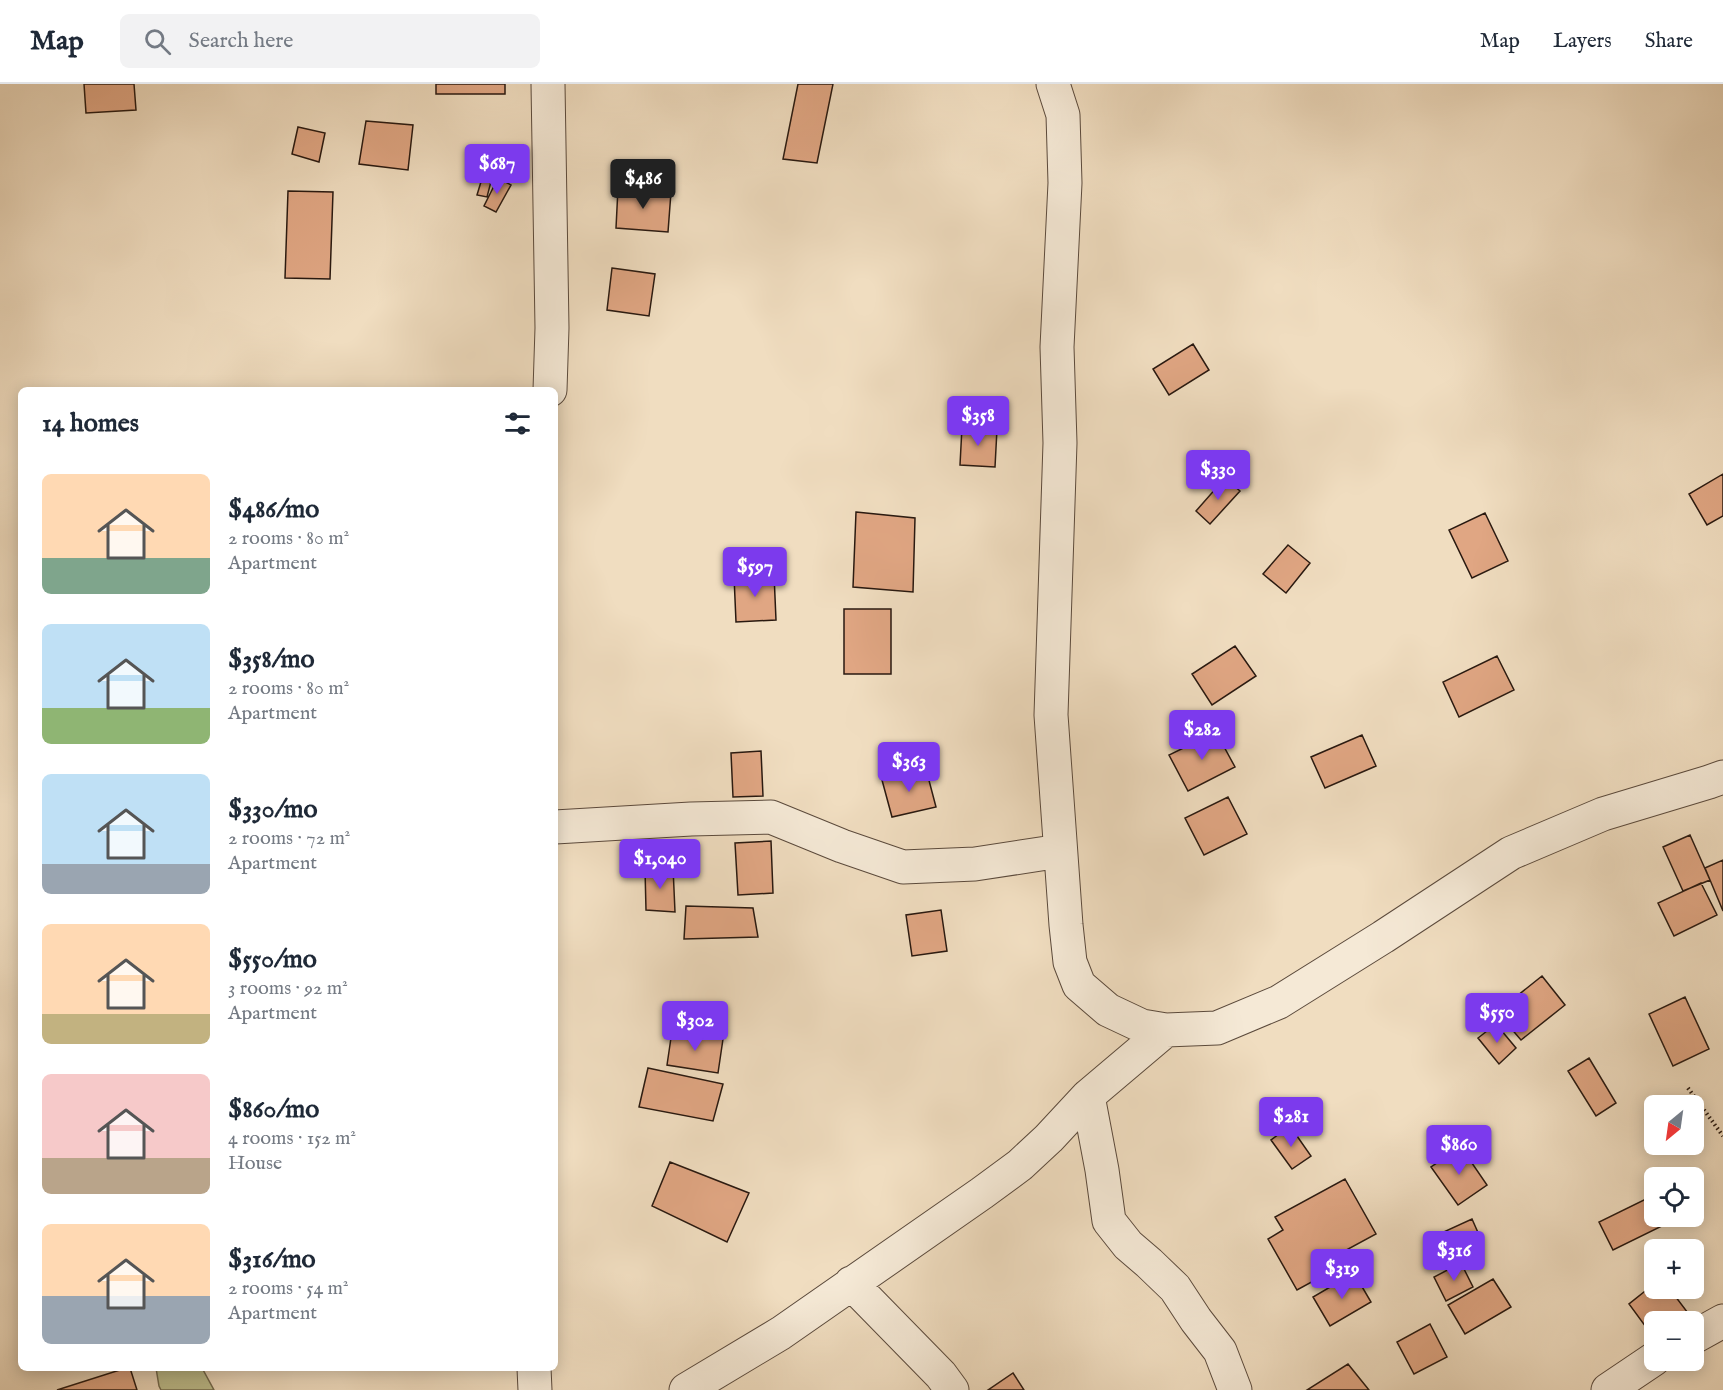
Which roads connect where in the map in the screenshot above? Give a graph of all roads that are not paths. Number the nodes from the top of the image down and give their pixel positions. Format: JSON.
{"nodes":[{"id":1,"x":548,"y":84,"type":"edge"},
{"id":2,"x":1053,"y":84,"type":"edge"},
{"id":3,"x":550,"y":387,"type":"edge"},
{"id":4,"x":1723,"y":777,"type":"edge"},
{"id":5,"x":558,"y":827,"type":"edge"},
{"id":6,"x":1060,"y":851,"type":"junction"},
{"id":7,"x":1166,"y":1030,"type":"junction"},
{"id":8,"x":1088,"y":1096,"type":"junction"},
{"id":9,"x":851,"y":1283,"type":"junction"},
{"id":10,"x":1723,"y":1321,"type":"edge"},
{"id":11,"x":1704,"y":1331,"type":"edge"},
{"id":12,"x":1644,"y":1366,"type":"edge"},
{"id":13,"x":534,"y":1371,"type":"edge"},
{"id":14,"x":535,"y":1390,"type":"edge"},
{"id":15,"x":686,"y":1390,"type":"edge"},
{"id":16,"x":952,"y":1390,"type":"edge"},
{"id":17,"x":1234,"y":1390,"type":"edge"},
{"id":18,"x":1608,"y":1390,"type":"edge"}],
"edges":[{"from":1,"to":3,"type":"street"},
{"from":2,"to":6,"type":"street"},
{"from":4,"to":7,"type":"street"},
{"from":5,"to":6,"type":"street"},
{"from":6,"to":7,"type":"street"},
{"from":7,"to":8,"type":"street"},
{"from":8,"to":9,"type":"street"},
{"from":8,"to":17,"type":"street"},
{"from":9,"to":15,"type":"street"},
{"from":9,"to":16,"type":"street"},
{"from":10,"to":11,"type":"street"},
{"from":12,"to":18,"type":"street"},
{"from":13,"to":14,"type":"street"}]}
